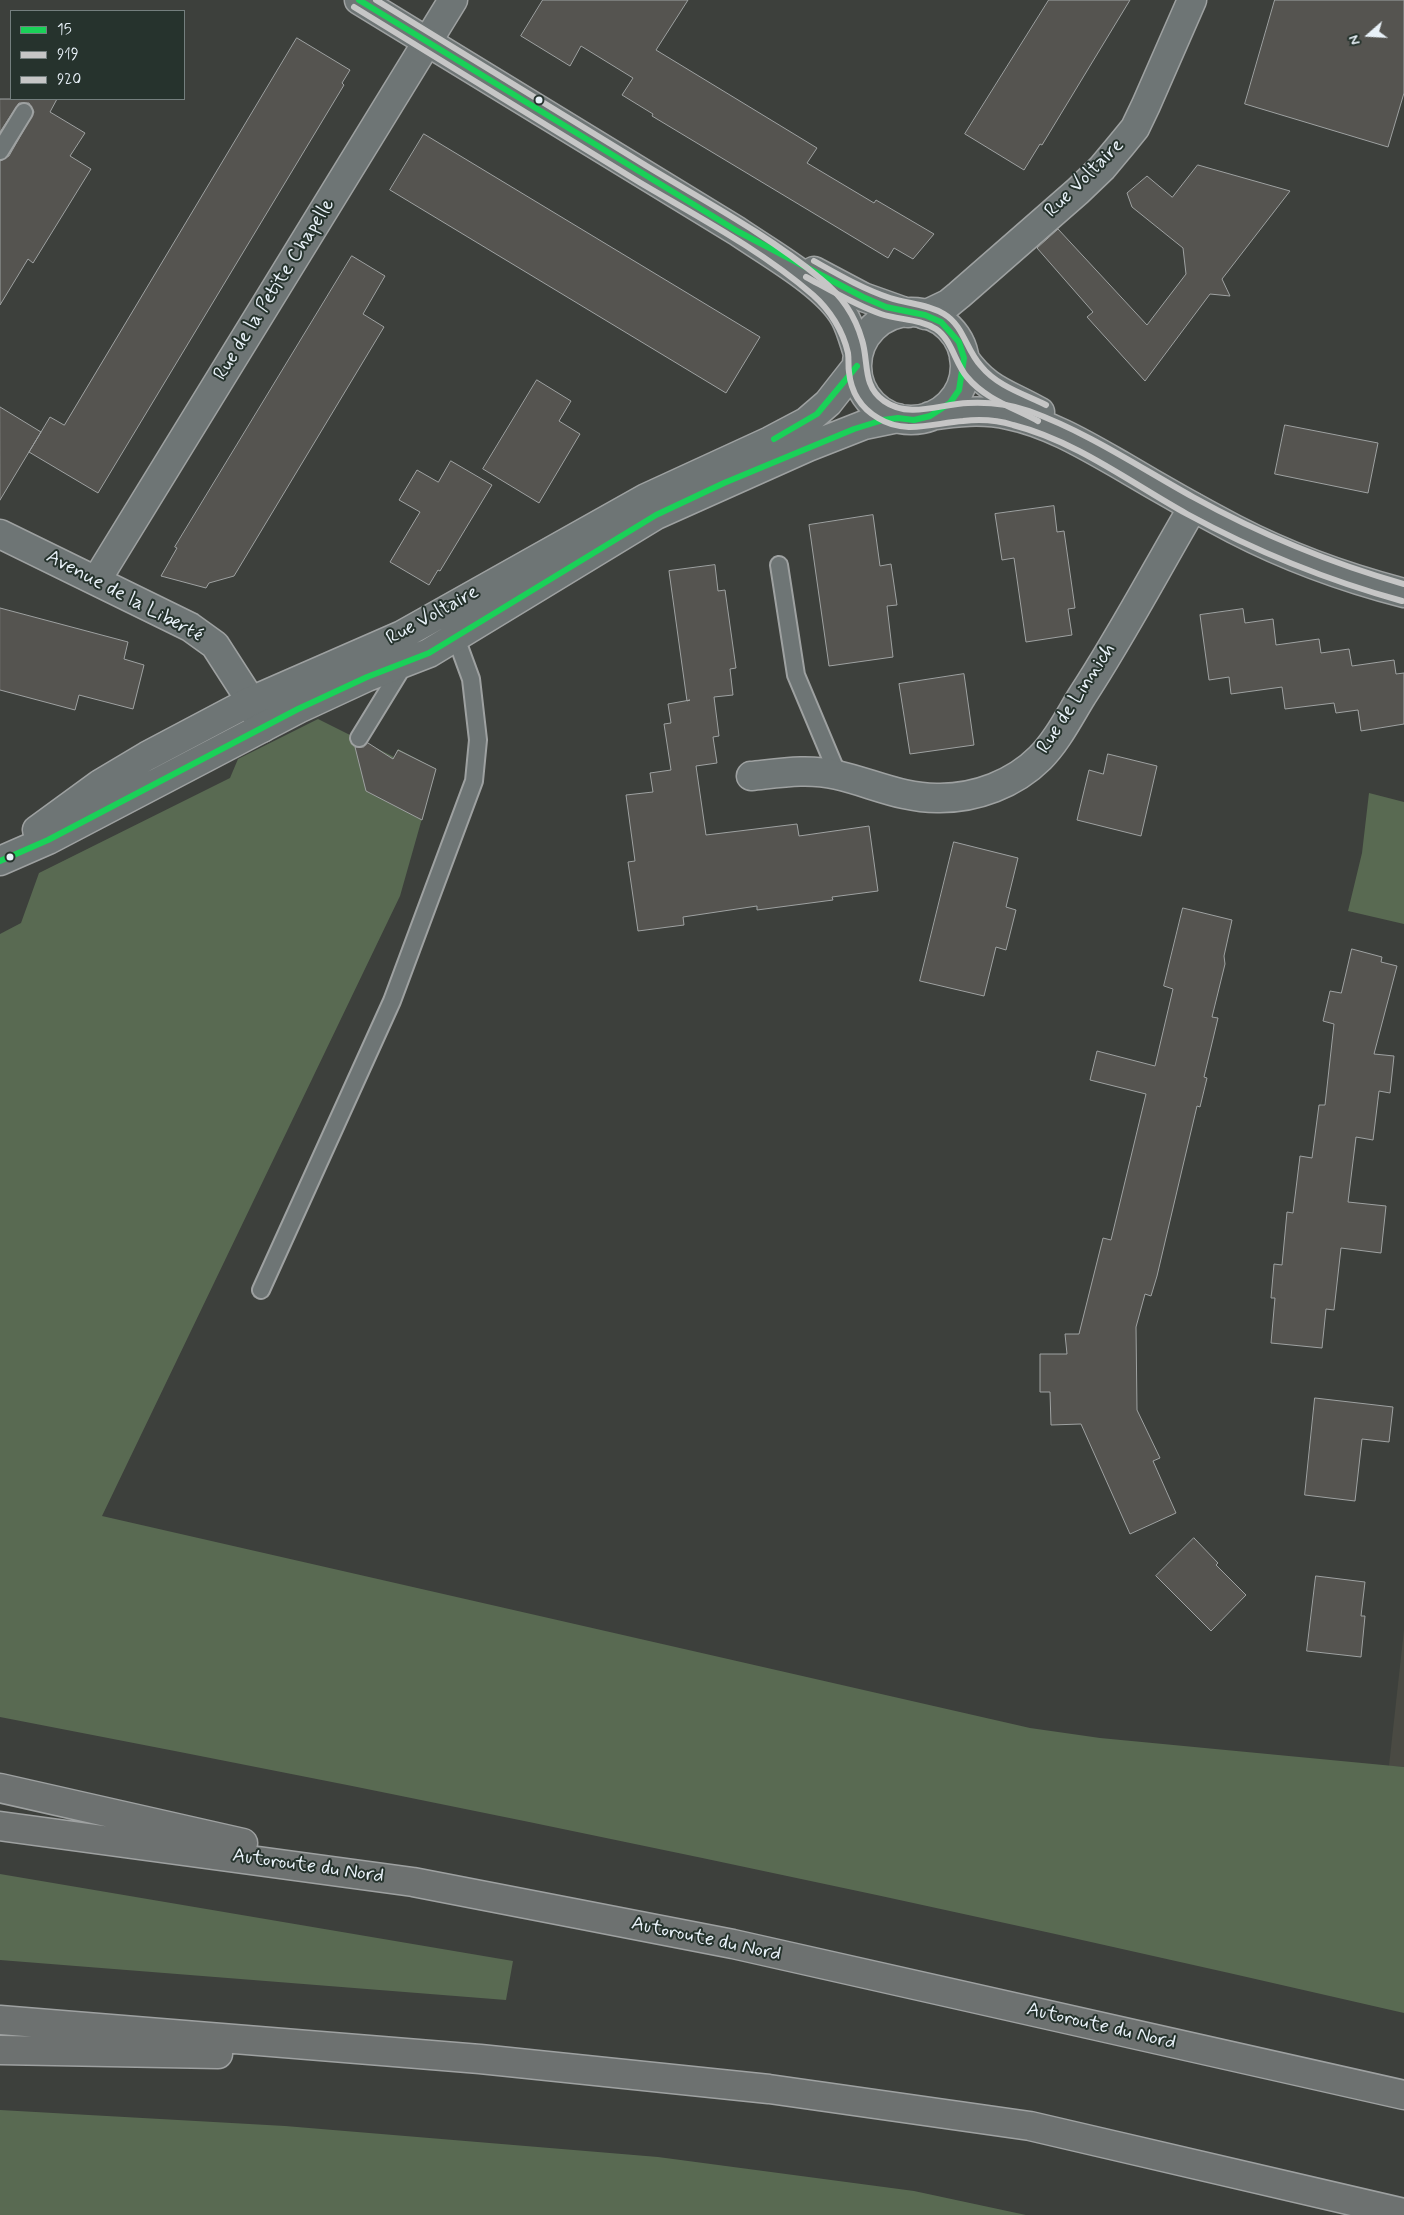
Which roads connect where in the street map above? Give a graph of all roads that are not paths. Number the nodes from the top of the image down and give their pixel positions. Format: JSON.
{"nodes":[{"id":1,"x":359,"y":0,"type":"edge"},
{"id":2,"x":453,"y":0,"type":"edge"},
{"id":3,"x":1192,"y":0,"type":"edge"},
{"id":4,"x":428,"y":43,"type":"junction"},
{"id":5,"x":24,"y":112,"type":"dead end"},
{"id":6,"x":0,"y":151,"type":"edge"},
{"id":7,"x":737,"y":231,"type":"junction"},
{"id":8,"x":917,"y":314,"type":"junction"},
{"id":9,"x":964,"y":358,"type":"junction"},
{"id":10,"x":857,"y":360,"type":"junction"},
{"id":11,"x":930,"y":416,"type":"junction"},
{"id":12,"x":898,"y":418,"type":"junction"},
{"id":13,"x":1088,"y":446,"type":"junction"},
{"id":14,"x":1192,"y":507,"type":"junction"},
{"id":15,"x":0,"y":534,"type":"edge"},
{"id":16,"x":779,"y":565,"type":"dead end"},
{"id":17,"x":96,"y":581,"type":"junction"},
{"id":18,"x":1404,"y":593,"type":"edge"},
{"id":19,"x":456,"y":638,"type":"junction"},
{"id":20,"x":405,"y":662,"type":"junction"},
{"id":21,"x":251,"y":701,"type":"junction"},
{"id":22,"x":262,"y":728,"type":"junction"},
{"id":23,"x":359,"y":738,"type":"dead end"},
{"id":24,"x":838,"y":775,"type":"junction"},
{"id":25,"x":751,"y":776,"type":"dead end"},
{"id":26,"x":0,"y":856,"type":"edge"},
{"id":27,"x":0,"y":861,"type":"edge"},
{"id":28,"x":261,"y":1290,"type":"dead end"},
{"id":29,"x":0,"y":1788,"type":"edge"},
{"id":30,"x":0,"y":1826,"type":"edge"},
{"id":31,"x":413,"y":1882,"type":"junction"},
{"id":32,"x":0,"y":2020,"type":"edge"},
{"id":33,"x":0,"y":2050,"type":"edge"},
{"id":34,"x":480,"y":2059,"type":"junction"},
{"id":35,"x":1404,"y":2095,"type":"edge"},
{"id":36,"x":1404,"y":2213,"type":"edge"}],
"edges":[{"from":1,"to":4,"type":"street"},
{"from":2,"to":4,"type":"street","name":"Rue de la Petite Chapelle"},
{"from":3,"to":8,"type":"street","name":"Rue Voltaire"},
{"from":4,"to":7,"type":"street"},
{"from":4,"to":17,"type":"street","name":"Rue de la Petite Chapelle"},
{"from":5,"to":6,"type":"lane"},
{"from":7,"to":8,"type":"street"},
{"from":7,"to":10,"type":"street"},
{"from":8,"to":9,"type":"street"},
{"from":8,"to":10,"type":"street"},
{"from":9,"to":11,"type":"street"},
{"from":9,"to":13,"type":"street"},
{"from":10,"to":12,"type":"street"},
{"from":10,"to":21,"type":"street","name":"Rue Voltaire"},
{"from":11,"to":12,"type":"street"},
{"from":11,"to":13,"type":"street"},
{"from":12,"to":19,"type":"street","name":"Rue Voltaire"},
{"from":13,"to":14,"type":"street"},
{"from":14,"to":18,"type":"street"},
{"from":14,"to":24,"type":"street","name":"Rue de Linnich"},
{"from":15,"to":17,"type":"street","name":"Avenue de la Liberté"},
{"from":16,"to":24,"type":"lane"},
{"from":17,"to":21,"type":"street","name":"Avenue de la Liberté"},
{"from":19,"to":20,"type":"street","name":"Rue Voltaire"},
{"from":19,"to":28,"type":"lane"},
{"from":20,"to":22,"type":"street","name":"Rue Voltaire"},
{"from":20,"to":23,"type":"lane"},
{"from":21,"to":22,"type":"street","name":"Avenue de la Liberté"},
{"from":21,"to":26,"type":"street","name":"Rue Voltaire"},
{"from":22,"to":27,"type":"street","name":"Rue Voltaire"},
{"from":24,"to":25,"type":"street","name":"Rue de Linnich"},
{"from":29,"to":31,"type":"highway"},
{"from":30,"to":31,"type":"highway","name":"Autoroute du Nord"},
{"from":31,"to":35,"type":"highway","name":"Autoroute du Nord"},
{"from":32,"to":34,"type":"highway"},
{"from":33,"to":34,"type":"highway"},
{"from":34,"to":36,"type":"highway"}]}
